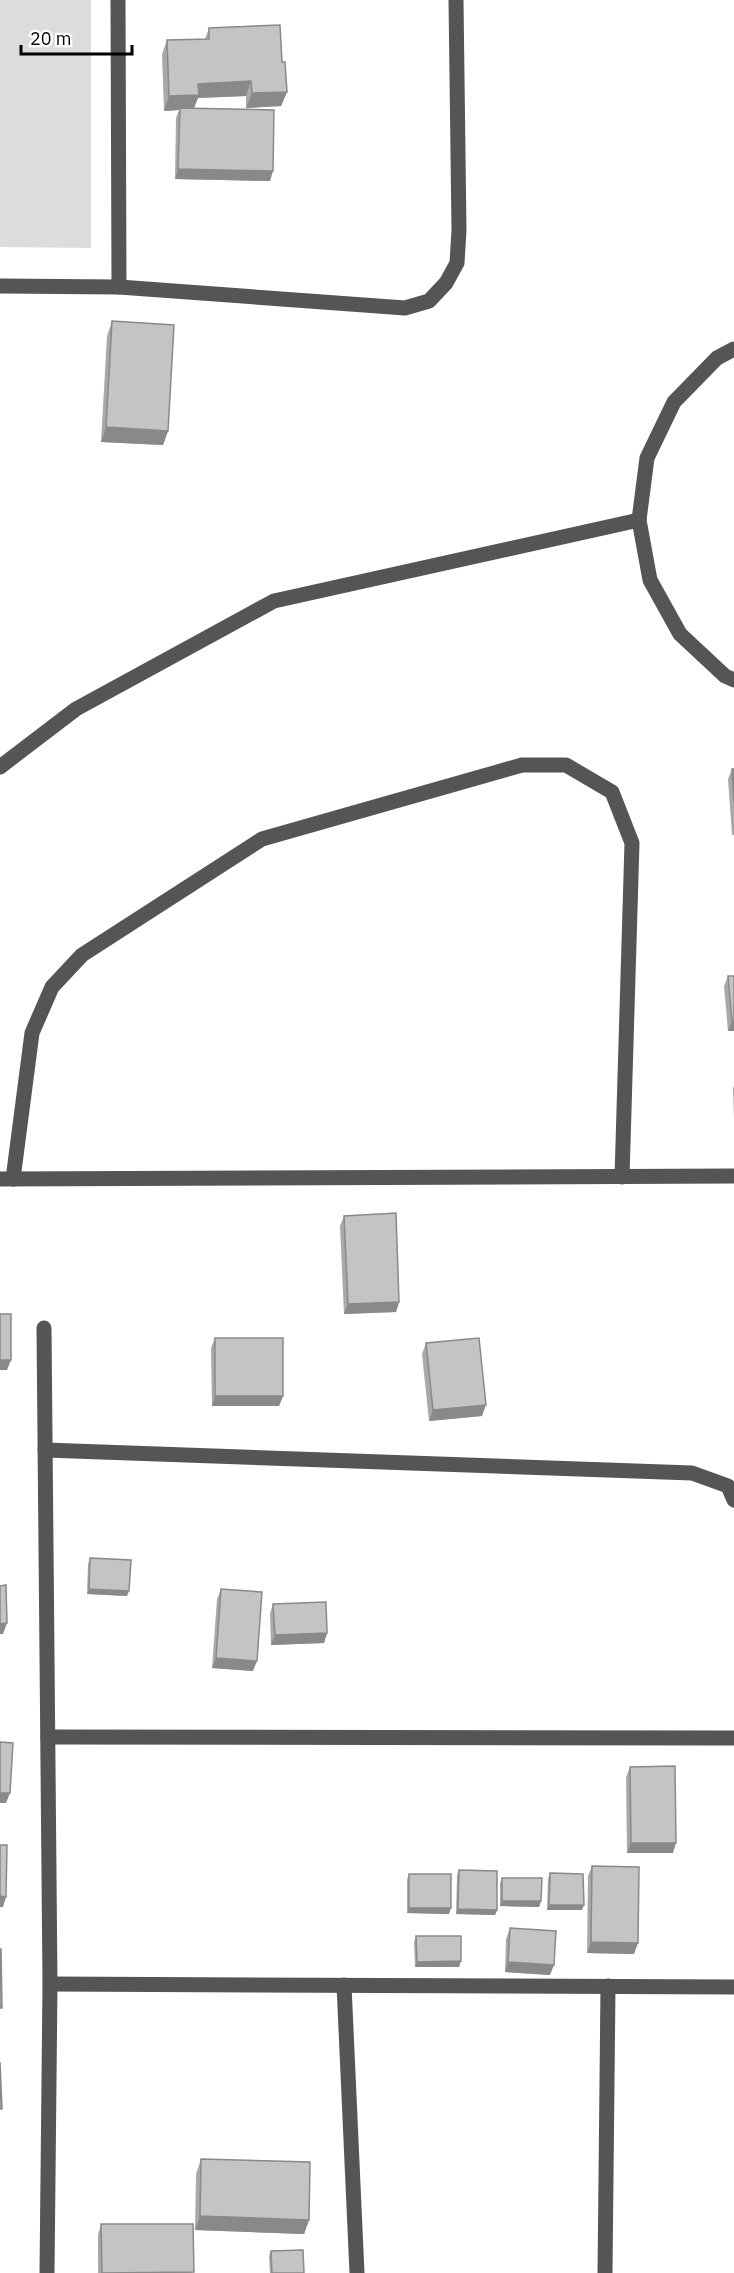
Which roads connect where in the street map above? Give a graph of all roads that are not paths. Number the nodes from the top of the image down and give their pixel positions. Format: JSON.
{"nodes":[{"id":1,"x":118,"y":0,"type":"edge"},
{"id":2,"x":456,"y":0,"type":"edge"},
{"id":3,"x":0,"y":286,"type":"edge"},
{"id":4,"x":119,"y":287,"type":"junction"},
{"id":5,"x":734,"y":349,"type":"edge"},
{"id":6,"x":639,"y":520,"type":"junction"},
{"id":7,"x":734,"y":680,"type":"edge"},
{"id":8,"x":0,"y":767,"type":"edge"},
{"id":9,"x":734,"y":1176,"type":"edge"},
{"id":10,"x":622,"y":1177,"type":"junction"},
{"id":11,"x":7,"y":1179,"type":"edge"},
{"id":12,"x":44,"y":1328,"type":"dead end"},
{"id":13,"x":45,"y":1450,"type":"junction"},
{"id":14,"x":734,"y":1500,"type":"edge"},
{"id":15,"x":48,"y":1737,"type":"junction"},
{"id":16,"x":734,"y":1738,"type":"edge"},
{"id":17,"x":50,"y":1984,"type":"junction"},
{"id":18,"x":344,"y":1985,"type":"junction"},
{"id":19,"x":608,"y":1986,"type":"junction"},
{"id":20,"x":734,"y":1987,"type":"edge"},
{"id":21,"x":47,"y":2273,"type":"edge"},
{"id":22,"x":357,"y":2273,"type":"edge"},
{"id":23,"x":604,"y":2273,"type":"edge"}],
"edges":[{"from":1,"to":4,"type":"street"},
{"from":2,"to":4,"type":"street"},
{"from":3,"to":4,"type":"street"},
{"from":5,"to":6,"type":"street"},
{"from":6,"to":7,"type":"street"},
{"from":6,"to":8,"type":"street"},
{"from":9,"to":10,"type":"street"},
{"from":10,"to":11,"type":"street"},
{"from":10,"to":11,"type":"street"},
{"from":12,"to":13,"type":"street"},
{"from":13,"to":14,"type":"street"},
{"from":13,"to":15,"type":"street"},
{"from":15,"to":16,"type":"street"},
{"from":15,"to":17,"type":"street"},
{"from":17,"to":18,"type":"street"},
{"from":17,"to":21,"type":"street"},
{"from":18,"to":19,"type":"street"},
{"from":18,"to":22,"type":"street"},
{"from":19,"to":20,"type":"street"},
{"from":19,"to":23,"type":"street"}]}
